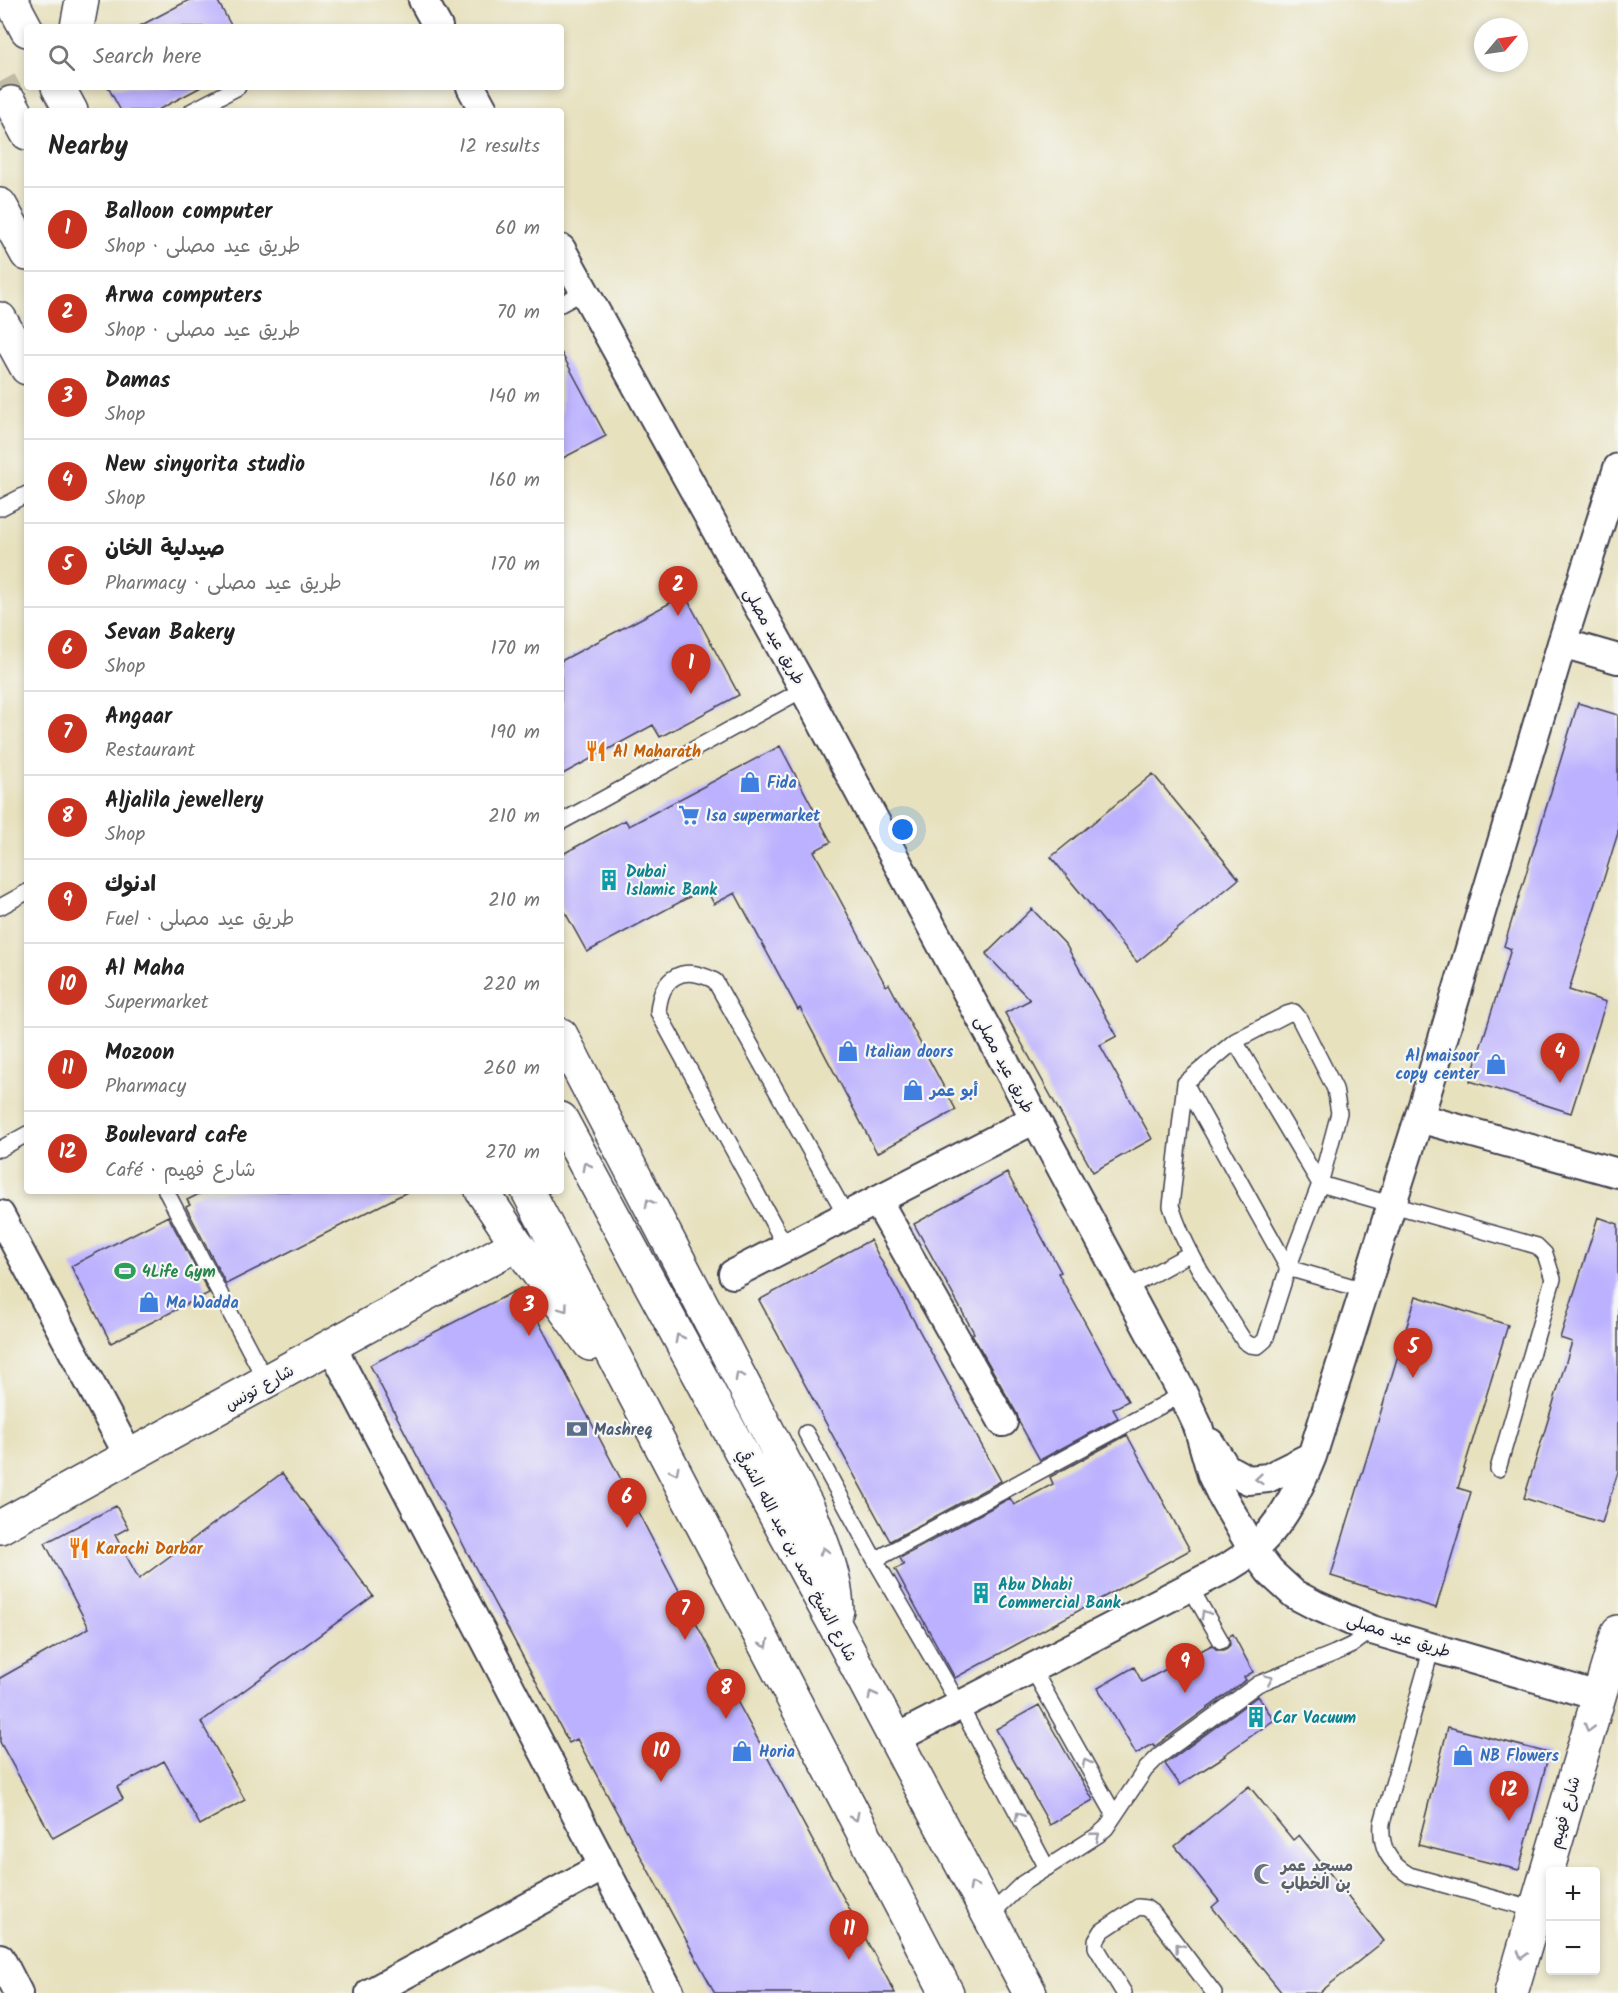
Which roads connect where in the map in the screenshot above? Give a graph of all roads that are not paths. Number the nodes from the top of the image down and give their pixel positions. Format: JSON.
{"nodes":[{"id":1,"x":11,"y":0,"type":"edge"},
{"id":2,"x":82,"y":0,"type":"edge"},
{"id":3,"x":423,"y":0,"type":"edge"},
{"id":4,"x":24,"y":24,"type":"edge"},
{"id":5,"x":77,"y":24,"type":"edge"},
{"id":6,"x":436,"y":24,"type":"edge"},
{"id":7,"x":60,"y":90,"type":"edge"},
{"id":8,"x":80,"y":90,"type":"edge"},
{"id":9,"x":232,"y":90,"type":"edge"},
{"id":10,"x":473,"y":90,"type":"edge"},
{"id":11,"x":11,"y":103,"type":"tunnel mouth"},
{"id":12,"x":69,"y":108,"type":"edge"},
{"id":13,"x":83,"y":108,"type":"edge"},
{"id":14,"x":198,"y":108,"type":"edge"},
{"id":15,"x":482,"y":108,"type":"edge"},
{"id":16,"x":24,"y":127,"type":"edge"},
{"id":17,"x":0,"y":205,"type":"edge"},
{"id":18,"x":24,"y":249,"type":"edge"},
{"id":19,"x":564,"y":261,"type":"edge"},
{"id":20,"x":573,"y":298,"type":"edge"},
{"id":21,"x":0,"y":319,"type":"edge"},
{"id":22,"x":24,"y":363,"type":"edge"},
{"id":23,"x":1618,"y":468,"type":"edge"},
{"id":24,"x":24,"y":496,"type":"edge"},
{"id":25,"x":0,"y":508,"type":"edge"},
{"id":26,"x":1562,"y":643,"type":"junction"},
{"id":27,"x":1618,"y":659,"type":"edge"},
{"id":28,"x":804,"y":689,"type":"junction"},
{"id":29,"x":564,"y":820,"type":"edge"},
{"id":30,"x":24,"y":894,"type":"edge"},
{"id":31,"x":0,"y":907,"type":"edge"},
{"id":32,"x":564,"y":1041,"type":"edge"},
{"id":33,"x":1235,"y":1041,"type":"junction"},
{"id":34,"x":1185,"y":1083,"type":"junction"},
{"id":35,"x":1419,"y":1118,"type":"junction"},
{"id":36,"x":1035,"y":1119,"type":"junction"},
{"id":37,"x":564,"y":1125,"type":"edge"},
{"id":38,"x":24,"y":1136,"type":"edge"},
{"id":39,"x":0,"y":1149,"type":"edge"},
{"id":40,"x":1618,"y":1173,"type":"edge"},
{"id":41,"x":1320,"y":1184,"type":"junction"},
{"id":42,"x":168,"y":1194,"type":"edge"},
{"id":43,"x":484,"y":1194,"type":"edge"},
{"id":44,"x":530,"y":1194,"type":"edge"},
{"id":45,"x":877,"y":1200,"type":"junction"},
{"id":46,"x":1392,"y":1205,"type":"junction"},
{"id":47,"x":0,"y":1215,"type":"edge"},
{"id":48,"x":846,"y":1215,"type":"junction"},
{"id":49,"x":517,"y":1244,"type":"junction"},
{"id":50,"x":786,"y":1247,"type":"junction"},
{"id":51,"x":1191,"y":1253,"type":"junction"},
{"id":52,"x":1288,"y":1268,"type":"junction"},
{"id":53,"x":733,"y":1274,"type":"dead end"},
{"id":54,"x":1125,"y":1289,"type":"junction"},
{"id":55,"x":1365,"y":1290,"type":"junction"},
{"id":56,"x":332,"y":1347,"type":"junction"},
{"id":57,"x":267,"y":1383,"type":"junction"},
{"id":58,"x":1183,"y":1394,"type":"junction"},
{"id":59,"x":648,"y":1419,"type":"junction"},
{"id":60,"x":1003,"y":1422,"type":"dead end"},
{"id":61,"x":1198,"y":1426,"type":"junction"},
{"id":62,"x":806,"y":1433,"type":"dead end"},
{"id":63,"x":1312,"y":1456,"type":"junction"},
{"id":64,"x":130,"y":1458,"type":"junction"},
{"id":65,"x":1497,"y":1469,"type":"dead end"},
{"id":66,"x":0,"y":1527,"type":"edge"},
{"id":67,"x":1253,"y":1550,"type":"junction"},
{"id":68,"x":875,"y":1560,"type":"junction"},
{"id":69,"x":1190,"y":1587,"type":"junction"},
{"id":70,"x":837,"y":1629,"type":"junction"},
{"id":71,"x":1372,"y":1630,"type":"junction"},
{"id":72,"x":1618,"y":1632,"type":"edge"},
{"id":73,"x":1221,"y":1641,"type":"dead end"},
{"id":74,"x":1432,"y":1647,"type":"junction"},
{"id":75,"x":1032,"y":1668,"type":"junction"},
{"id":76,"x":1598,"y":1696,"type":"junction"},
{"id":77,"x":960,"y":1706,"type":"junction"},
{"id":78,"x":895,"y":1739,"type":"junction"},
{"id":79,"x":1114,"y":1814,"type":"junction"},
{"id":80,"x":604,"y":1866,"type":"junction"},
{"id":81,"x":1047,"y":1868,"type":"junction"},
{"id":82,"x":1536,"y":1910,"type":"junction"},
{"id":83,"x":989,"y":1916,"type":"junction"},
{"id":84,"x":0,"y":1958,"type":"edge"},
{"id":85,"x":18,"y":1993,"type":"edge"},
{"id":86,"x":370,"y":1993,"type":"edge"},
{"id":87,"x":670,"y":1993,"type":"edge"},
{"id":88,"x":947,"y":1993,"type":"edge"},
{"id":89,"x":1030,"y":1993,"type":"edge"},
{"id":90,"x":1124,"y":1993,"type":"edge"},
{"id":91,"x":1214,"y":1993,"type":"edge"},
{"id":92,"x":1511,"y":1993,"type":"edge"}],
"edges":[{"from":1,"to":4,"type":"main road"},
{"from":2,"to":5,"type":"main road"},
{"from":3,"to":6,"type":"street"},
{"from":7,"to":12,"type":"main road"},
{"from":8,"to":13,"type":"main road"},
{"from":9,"to":14,"type":"lane"},
{"from":10,"to":15,"type":"street"},
{"from":11,"to":16,"type":"main road"},
{"from":17,"to":18,"type":"main road"},
{"from":19,"to":20,"type":"street","name":"طريق عيد مصلى"},
{"from":20,"to":28,"type":"street","name":"طريق عيد مصلى"},
{"from":21,"to":22,"type":"main road"},
{"from":23,"to":26,"type":"street"},
{"from":24,"to":25,"type":"lane"},
{"from":26,"to":27,"type":"street"},
{"from":26,"to":35,"type":"street"},
{"from":28,"to":29,"type":"lane"},
{"from":28,"to":36,"type":"street","name":"طريق عيد مصلى"},
{"from":30,"to":31,"type":"lane"},
{"from":70,"to":32,"type":"main road","one_way":true},
{"from":33,"to":34,"type":"lane"},
{"from":33,"to":41,"type":"lane"},
{"from":33,"to":41,"type":"lane"},
{"from":34,"to":51,"type":"lane"},
{"from":34,"to":52,"type":"lane"},
{"from":35,"to":40,"type":"street"},
{"from":35,"to":46,"type":"street"},
{"from":36,"to":45,"type":"street"},
{"from":36,"to":54,"type":"street","name":"طريق عيد مصلى"},
{"from":70,"to":37,"type":"main road","name":"شارع الشيخ حمد بن عبد الله الشرقي","one_way":true},
{"from":38,"to":39,"type":"lane"},
{"from":41,"to":46,"type":"lane"},
{"from":41,"to":52,"type":"lane"},
{"from":42,"to":57,"type":"lane"},
{"from":43,"to":49,"type":"main road"},
{"from":44,"to":59,"type":"main road"},
{"from":45,"to":48,"type":"street"},
{"from":45,"to":60,"type":"street"},
{"from":46,"to":55,"type":"street"},
{"from":46,"to":65,"type":"lane"},
{"from":47,"to":64,"type":"street"},
{"from":48,"to":50,"type":"street"},
{"from":48,"to":50,"type":"lane"},
{"from":49,"to":56,"type":"main road","name":"شارع تونس"},
{"from":49,"to":59,"type":"main road","one_way":true},
{"from":50,"to":53,"type":"street"},
{"from":51,"to":52,"type":"lane"},
{"from":51,"to":54,"type":"lane"},
{"from":52,"to":55,"type":"lane"},
{"from":54,"to":58,"type":"street","name":"طريق عيد مصلى"},
{"from":55,"to":63,"type":"street"},
{"from":56,"to":57,"type":"main road","name":"شارع تونس"},
{"from":56,"to":80,"type":"street"},
{"from":57,"to":64,"type":"main road","name":"شارع تونس"},
{"from":58,"to":61,"type":"street","name":"طريق عيد مصلى"},
{"from":58,"to":68,"type":"lane"},
{"from":59,"to":88,"type":"main road","one_way":true},
{"from":63,"to":61,"type":"street","one_way":true},
{"from":61,"to":67,"type":"street","name":"طريق عيد مصلى"},
{"from":62,"to":68,"type":"lane"},
{"from":63,"to":67,"type":"street"},
{"from":64,"to":66,"type":"main road","name":"شارع تونس"},
{"from":67,"to":69,"type":"street"},
{"from":67,"to":71,"type":"street","name":"طريق عيد مصلى"},
{"from":68,"to":77,"type":"lane"},
{"from":73,"to":69,"type":"lane","one_way":true},
{"from":69,"to":75,"type":"street"},
{"from":78,"to":70,"type":"main road","name":"شارع الشيخ حمد بن عبد الله الشرقي","one_way":true},
{"from":71,"to":74,"type":"street","name":"طريق عيد مصلى"},
{"from":79,"to":71,"type":"lane","one_way":true},
{"from":72,"to":76,"type":"main road","name":"شارع فهيم"},
{"from":74,"to":76,"type":"street","name":"طريق عيد مصلى"},
{"from":74,"to":82,"type":"lane"},
{"from":75,"to":77,"type":"street"},
{"from":79,"to":75,"type":"lane","one_way":true},
{"from":76,"to":82,"type":"main road","name":"شارع فهيم","one_way":true},
{"from":77,"to":78,"type":"street"},
{"from":81,"to":77,"type":"lane","one_way":true},
{"from":83,"to":78,"type":"main road","name":"شارع الشيخ حمد بن عبد الله الشرقي","one_way":true},
{"from":81,"to":79,"type":"lane","one_way":true},
{"from":80,"to":86,"type":"street"},
{"from":80,"to":87,"type":"street"},
{"from":81,"to":83,"type":"lane"},
{"from":82,"to":92,"type":"main road","name":"شارع فهيم","one_way":true},
{"from":83,"to":89,"type":"main road","name":"شارع الشيخ حمد بن عبد الله الشرقي"},
{"from":84,"to":85,"type":"street"},
{"from":91,"to":90,"type":"lane","one_way":true}]}
